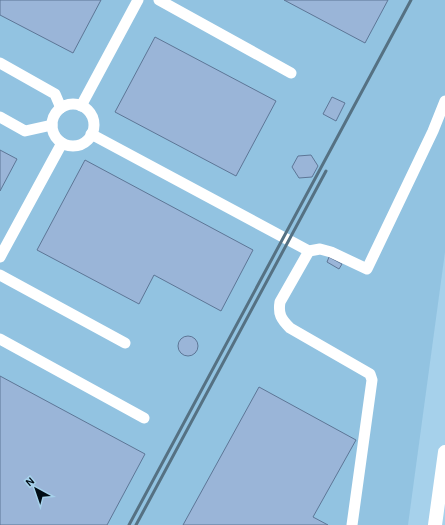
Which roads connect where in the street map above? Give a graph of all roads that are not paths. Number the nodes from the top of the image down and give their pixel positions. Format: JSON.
{"nodes":[{"id":1,"x":138,"y":0,"type":"edge"},
{"id":2,"x":159,"y":0,"type":"edge"},
{"id":3,"x":0,"y":63,"type":"edge"},
{"id":4,"x":291,"y":73,"type":"dead end"},
{"id":5,"x":445,"y":101,"type":"edge"},
{"id":6,"x":81,"y":106,"type":"junction"},
{"id":7,"x":62,"y":108,"type":"junction"},
{"id":8,"x":0,"y":117,"type":"edge"},
{"id":9,"x":52,"y":125,"type":"junction"},
{"id":10,"x":91,"y":134,"type":"junction"},
{"id":11,"x":62,"y":142,"type":"junction"},
{"id":12,"x":309,"y":251,"type":"junction"},
{"id":13,"x":0,"y":257,"type":"edge"},
{"id":14,"x":0,"y":275,"type":"edge"},
{"id":15,"x":0,"y":339,"type":"edge"},
{"id":16,"x":125,"y":343,"type":"dead end"},
{"id":17,"x":144,"y":418,"type":"dead end"},
{"id":18,"x":445,"y":452,"type":"edge"},
{"id":19,"x":352,"y":525,"type":"edge"},
{"id":20,"x":435,"y":525,"type":"edge"}],
"edges":[{"from":1,"to":6,"type":"lane"},
{"from":2,"to":4,"type":"lane"},
{"from":3,"to":7,"type":"lane"},
{"from":5,"to":12,"type":"lane"},
{"from":6,"to":7,"type":"lane"},
{"from":6,"to":10,"type":"lane"},
{"from":7,"to":9,"type":"lane"},
{"from":8,"to":9,"type":"lane"},
{"from":9,"to":11,"type":"lane"},
{"from":10,"to":11,"type":"lane"},
{"from":10,"to":12,"type":"lane"},
{"from":11,"to":13,"type":"lane"},
{"from":12,"to":19,"type":"lane"},
{"from":14,"to":16,"type":"lane"},
{"from":15,"to":17,"type":"lane"},
{"from":18,"to":20,"type":"main road"}]}
